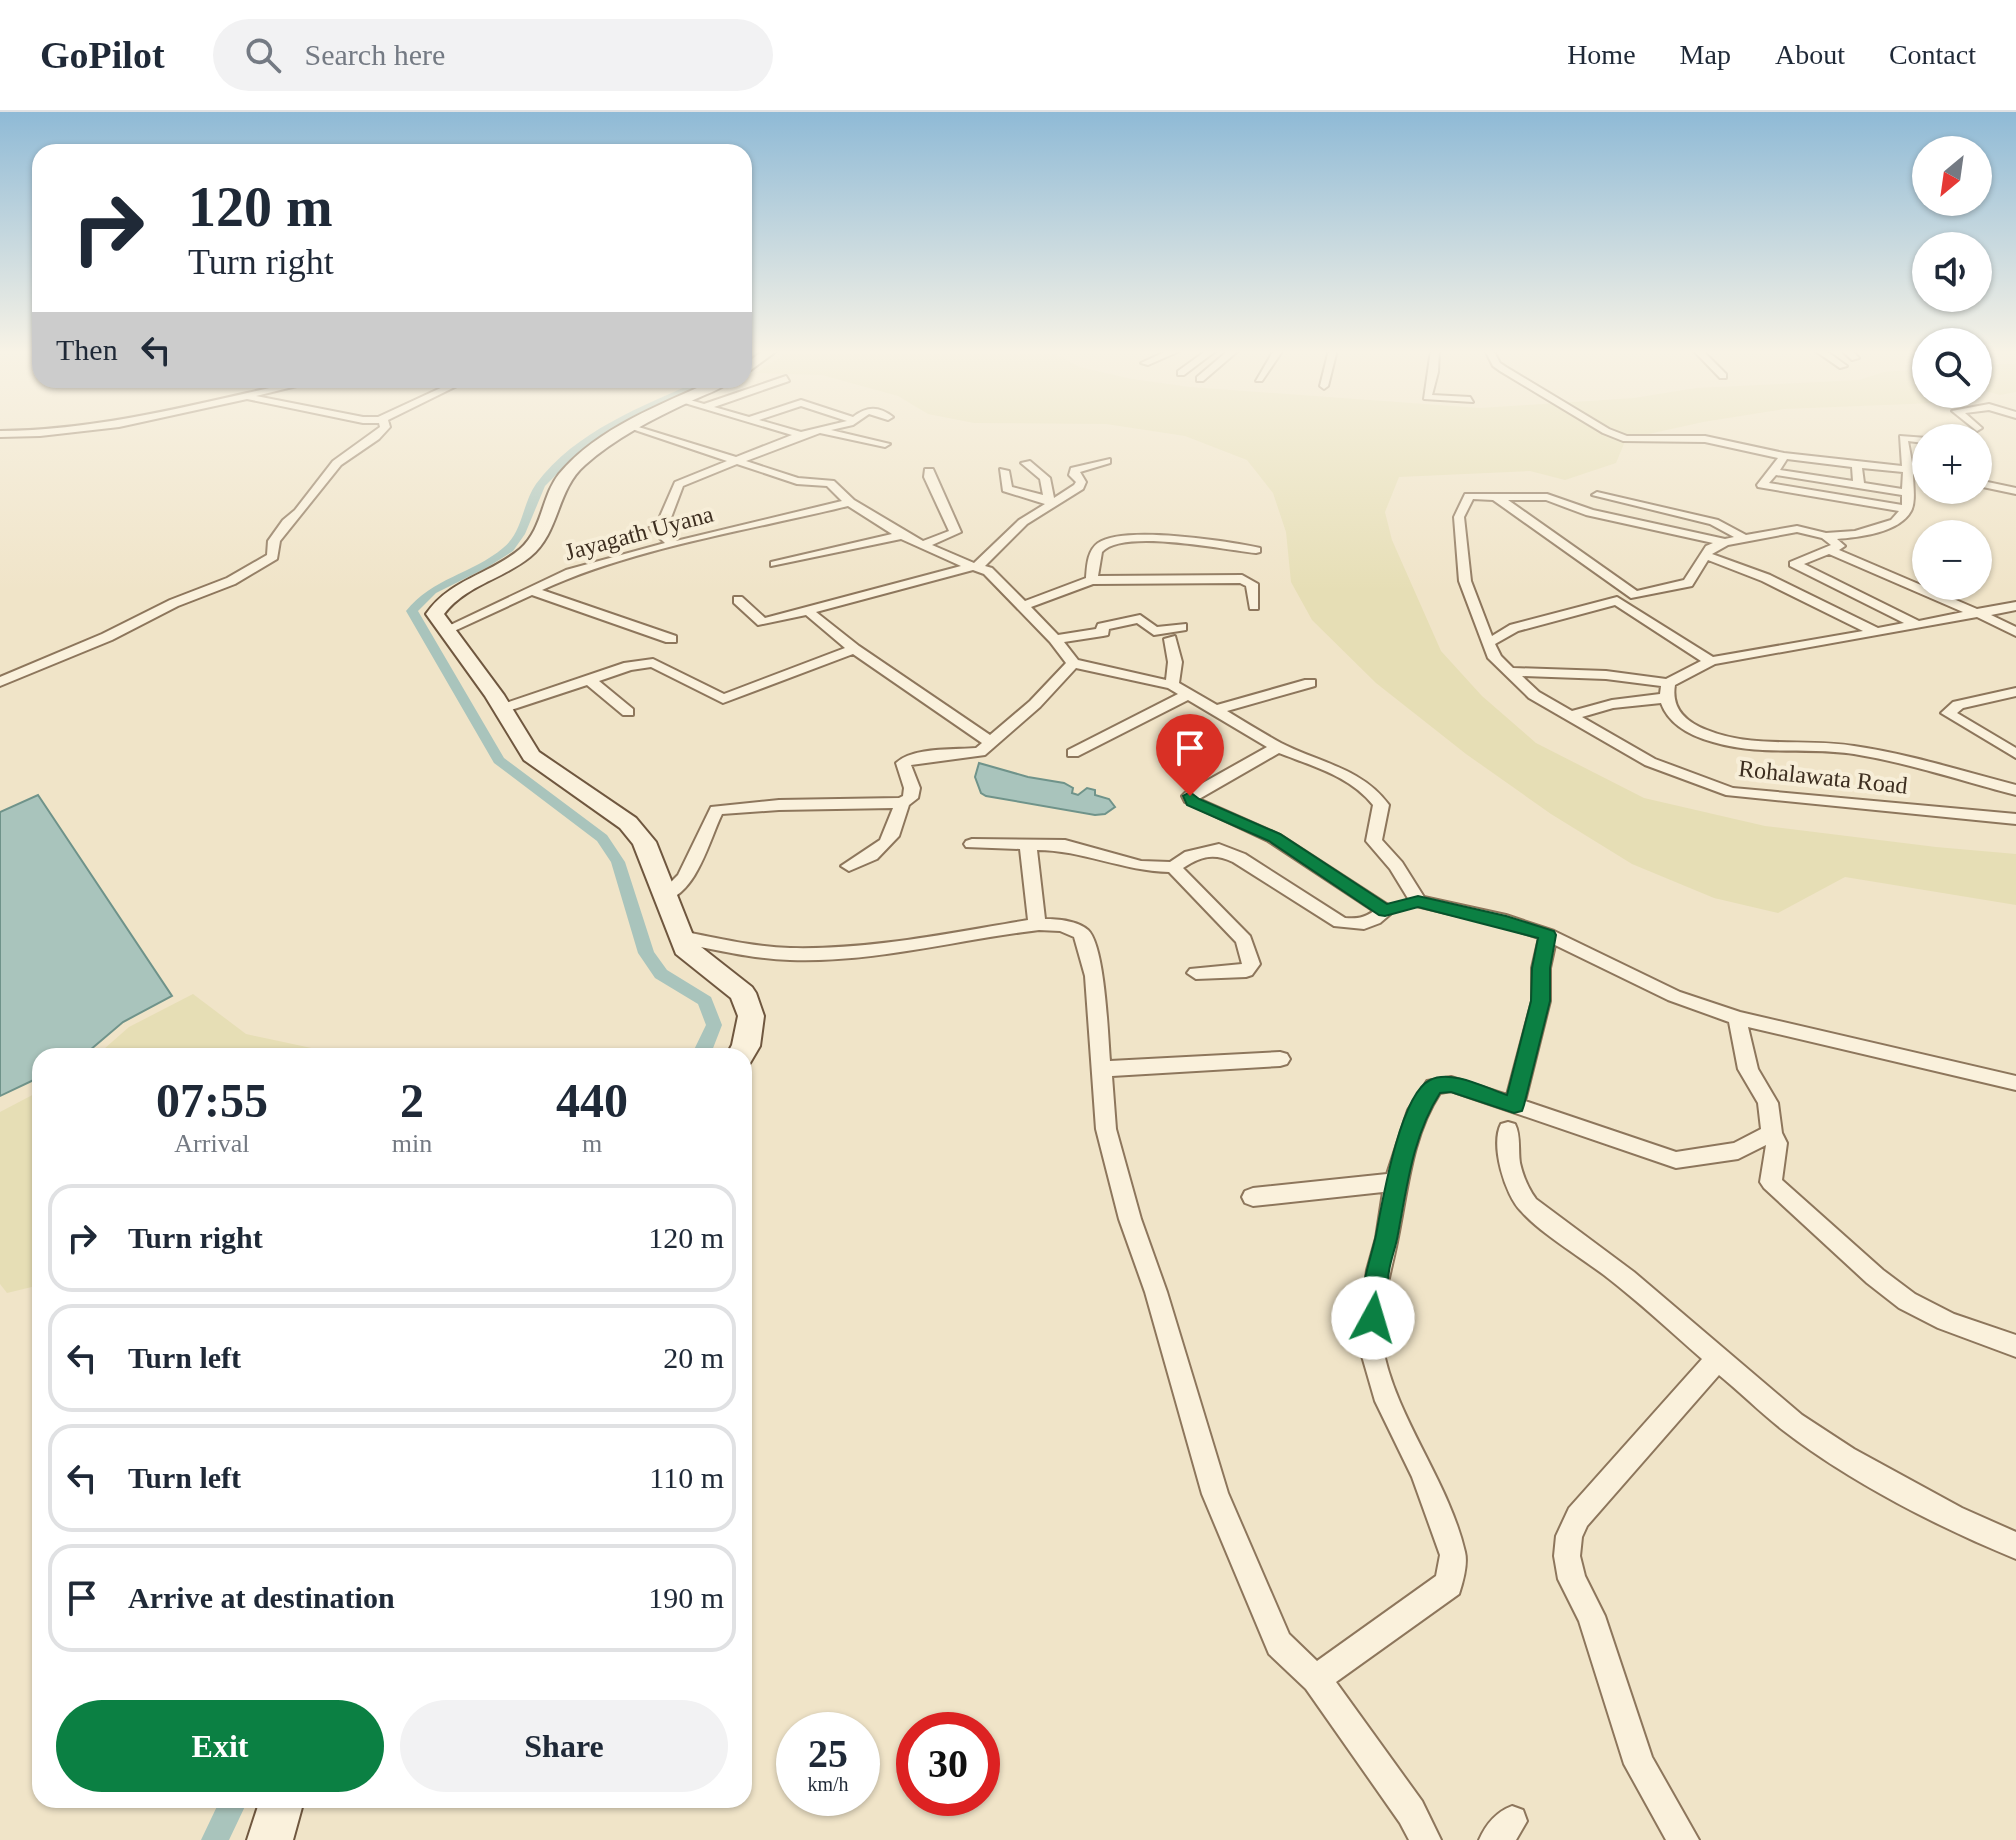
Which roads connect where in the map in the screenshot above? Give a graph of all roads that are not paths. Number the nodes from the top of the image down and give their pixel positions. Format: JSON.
{"nodes":[{"id":1,"x":72,"y":431,"type":"edge"},
{"id":2,"x":382,"y":431,"type":"edge"},
{"id":3,"x":629,"y":431,"type":"edge"},
{"id":4,"x":646,"y":431,"type":"edge"},
{"id":5,"x":784,"y":431,"type":"edge"},
{"id":6,"x":818,"y":431,"type":"joint"},
{"id":7,"x":1605,"y":431,"type":"edge"},
{"id":8,"x":0,"y":434,"type":"edge"},
{"id":9,"x":801,"y":435,"type":"junction"},
{"id":10,"x":1912,"y":439,"type":"edge"},
{"id":11,"x":885,"y":444,"type":"dead end"},
{"id":12,"x":1784,"y":456,"type":"junction"},
{"id":13,"x":738,"y":461,"type":"junction"},
{"id":14,"x":1106,"y":461,"type":"dead end"},
{"id":15,"x":1026,"y":463,"type":"dead end"},
{"id":16,"x":1857,"y":464,"type":"junction"},
{"id":17,"x":1908,"y":470,"type":"junction"},
{"id":18,"x":929,"y":471,"type":"dead end"},
{"id":19,"x":1004,"y":471,"type":"dead end"},
{"id":20,"x":1912,"y":471,"type":"edge"},
{"id":21,"x":1773,"y":472,"type":"junction"},
{"id":22,"x":1859,"y":485,"type":"junction"},
{"id":23,"x":1992,"y":486,"type":"edge"},
{"id":24,"x":2016,"y":491,"type":"edge"},
{"id":25,"x":1908,"y":493,"type":"junction"},
{"id":26,"x":1597,"y":495,"type":"dead end"},
{"id":27,"x":1496,"y":497,"type":"junction"},
{"id":28,"x":850,"y":502,"type":"junction"},
{"id":29,"x":1050,"y":502,"type":"junction"},
{"id":30,"x":1907,"y":509,"type":"junction"},
{"id":31,"x":902,"y":535,"type":"junction"},
{"id":32,"x":1826,"y":536,"type":"junction"},
{"id":33,"x":1744,"y":538,"type":"junction"},
{"id":34,"x":1725,"y":542,"type":"junction"},
{"id":35,"x":673,"y":544,"type":"junction"},
{"id":36,"x":922,"y":545,"type":"junction"},
{"id":37,"x":1256,"y":550,"type":"dead end"},
{"id":38,"x":1832,"y":551,"type":"junction"},
{"id":39,"x":1705,"y":555,"type":"junction"},
{"id":40,"x":775,"y":564,"type":"dead end"},
{"id":41,"x":1794,"y":564,"type":"junction"},
{"id":42,"x":979,"y":565,"type":"junction"},
{"id":43,"x":1766,"y":578,"type":"junction"},
{"id":44,"x":1092,"y":580,"type":"junction"},
{"id":45,"x":529,"y":590,"type":"junction"},
{"id":46,"x":1635,"y":595,"type":"junction"},
{"id":47,"x":738,"y":600,"type":"dead end"},
{"id":48,"x":1617,"y":601,"type":"junction"},
{"id":49,"x":1023,"y":606,"type":"junction"},
{"id":50,"x":1254,"y":606,"type":"dead end"},
{"id":51,"x":2016,"y":606,"type":"edge"},
{"id":52,"x":808,"y":611,"type":"junction"},
{"id":53,"x":1976,"y":613,"type":"junction"},
{"id":54,"x":1917,"y":625,"type":"junction"},
{"id":55,"x":1182,"y":627,"type":"dead end"},
{"id":56,"x":448,"y":629,"type":"junction"},
{"id":57,"x":1876,"y":632,"type":"junction"},
{"id":58,"x":2016,"y":632,"type":"edge"},
{"id":59,"x":671,"y":639,"type":"dead end"},
{"id":60,"x":1055,"y":639,"type":"junction"},
{"id":61,"x":1170,"y":639,"type":"dead end"},
{"id":62,"x":1488,"y":643,"type":"junction"},
{"id":63,"x":854,"y":649,"type":"junction"},
{"id":64,"x":1711,"y":661,"type":"junction"},
{"id":65,"x":1073,"y":663,"type":"junction"},
{"id":66,"x":1509,"y":672,"type":"junction"},
{"id":67,"x":589,"y":679,"type":"junction"},
{"id":68,"x":0,"y":682,"type":"edge"},
{"id":69,"x":1310,"y":683,"type":"dead end"},
{"id":70,"x":1668,"y":683,"type":"junction"},
{"id":71,"x":1172,"y":685,"type":"junction"},
{"id":72,"x":2016,"y":692,"type":"edge"},
{"id":73,"x":1190,"y":694,"type":"junction"},
{"id":74,"x":1665,"y":698,"type":"junction"},
{"id":75,"x":502,"y":709,"type":"junction"},
{"id":76,"x":1215,"y":710,"type":"junction"},
{"id":77,"x":628,"y":712,"type":"dead end"},
{"id":78,"x":1571,"y":716,"type":"junction"},
{"id":79,"x":992,"y":743,"type":"junction"},
{"id":80,"x":1278,"y":747,"type":"junction"},
{"id":81,"x":1073,"y":753,"type":"dead end"},
{"id":82,"x":2016,"y":754,"type":"edge"},
{"id":83,"x":2016,"y":790,"type":"edge"},
{"id":84,"x":902,"y":803,"type":"junction"},
{"id":85,"x":2016,"y":819,"type":"edge"},
{"id":86,"x":972,"y":844,"type":"dead end"},
{"id":87,"x":1028,"y":845,"type":"junction"},
{"id":88,"x":849,"y":866,"type":"dead end"},
{"id":89,"x":1173,"y":867,"type":"junction"},
{"id":90,"x":665,"y":896,"type":"junction"},
{"id":91,"x":1418,"y":901,"type":"junction"},
{"id":92,"x":1385,"y":911,"type":"junction"},
{"id":93,"x":1037,"y":924,"type":"junction"},
{"id":94,"x":1548,"y":935,"type":"junction"},
{"id":95,"x":681,"y":937,"type":"junction"},
{"id":96,"x":1196,"y":973,"type":"dead end"},
{"id":97,"x":1737,"y":1018,"type":"junction"},
{"id":98,"x":745,"y":1048,"type":"edge"},
{"id":99,"x":1280,"y":1059,"type":"dead end"},
{"id":100,"x":1103,"y":1069,"type":"junction"},
{"id":101,"x":2016,"y":1083,"type":"edge"},
{"id":102,"x":1514,"y":1105,"type":"junction"},
{"id":103,"x":1508,"y":1130,"type":"dead end"},
{"id":104,"x":1772,"y":1133,"type":"junction"},
{"id":105,"x":1395,"y":1182,"type":"junction"},
{"id":106,"x":1253,"y":1197,"type":"dead end"},
{"id":107,"x":2016,"y":1346,"type":"edge"},
{"id":108,"x":1717,"y":1360,"type":"junction"},
{"id":109,"x":2016,"y":1546,"type":"edge"},
{"id":110,"x":1316,"y":1679,"type":"junction"},
{"id":111,"x":280,"y":1808,"type":"edge"},
{"id":112,"x":270,"y":1840,"type":"edge"},
{"id":113,"x":1425,"y":1840,"type":"edge"},
{"id":114,"x":1683,"y":1840,"type":"edge"}],
"edges":[{"from":1,"to":8,"type":"street"},
{"from":2,"to":68,"type":"street"},
{"from":3,"to":56,"type":"main road"},
{"from":4,"to":13,"type":"street"},
{"from":5,"to":9,"type":"street"},
{"from":6,"to":9,"type":"street"},
{"from":6,"to":11,"type":"street"},
{"from":7,"to":12,"type":"street"},
{"from":9,"to":13,"type":"street"},
{"from":10,"to":17,"type":"street"},
{"from":12,"to":16,"type":"street"},
{"from":12,"to":21,"type":"street"},
{"from":13,"to":28,"type":"street"},
{"from":13,"to":35,"type":"street"},
{"from":14,"to":29,"type":"street"},
{"from":15,"to":29,"type":"street"},
{"from":16,"to":17,"type":"street"},
{"from":16,"to":22,"type":"street"},
{"from":17,"to":20,"type":"street"},
{"from":17,"to":25,"type":"street"},
{"from":18,"to":36,"type":"street"},
{"from":19,"to":29,"type":"street"},
{"from":21,"to":22,"type":"street"},
{"from":21,"to":30,"type":"street"},
{"from":22,"to":25,"type":"street"},
{"from":23,"to":24,"type":"street"},
{"from":25,"to":30,"type":"street"},
{"from":26,"to":33,"type":"street"},
{"from":27,"to":34,"type":"street"},
{"from":27,"to":46,"type":"street"},
{"from":27,"to":62,"type":"street","name":"Rohalawata Road"},
{"from":28,"to":31,"type":"street"},
{"from":28,"to":35,"type":"street","name":"Jayagath Uyana"},
{"from":29,"to":42,"type":"street"},
{"from":30,"to":32,"type":"street"},
{"from":31,"to":36,"type":"street"},
{"from":31,"to":40,"type":"street"},
{"from":32,"to":33,"type":"street"},
{"from":32,"to":38,"type":"street"},
{"from":33,"to":34,"type":"street"},
{"from":34,"to":39,"type":"street"},
{"from":35,"to":45,"type":"street","name":"Jayagath Uyana"},
{"from":36,"to":42,"type":"street"},
{"from":37,"to":44,"type":"street"},
{"from":38,"to":41,"type":"street"},
{"from":38,"to":53,"type":"street"},
{"from":39,"to":43,"type":"street"},
{"from":39,"to":46,"type":"street"},
{"from":41,"to":43,"type":"street"},
{"from":41,"to":54,"type":"street"},
{"from":42,"to":49,"type":"street"},
{"from":42,"to":52,"type":"street"},
{"from":43,"to":57,"type":"street"},
{"from":44,"to":49,"type":"street"},
{"from":44,"to":50,"type":"street"},
{"from":45,"to":56,"type":"street","name":"Jayagath Uyana"},
{"from":45,"to":59,"type":"street"},
{"from":46,"to":48,"type":"street"},
{"from":47,"to":52,"type":"street"},
{"from":48,"to":62,"type":"street"},
{"from":48,"to":64,"type":"street"},
{"from":49,"to":60,"type":"street"},
{"from":51,"to":53,"type":"street"},
{"from":52,"to":63,"type":"street"},
{"from":53,"to":54,"type":"street"},
{"from":53,"to":58,"type":"street"},
{"from":54,"to":57,"type":"street"},
{"from":55,"to":60,"type":"street"},
{"from":56,"to":75,"type":"main road"},
{"from":57,"to":64,"type":"street"},
{"from":60,"to":65,"type":"street"},
{"from":61,"to":71,"type":"street"},
{"from":62,"to":66,"type":"street","name":"Rohalawata Road"},
{"from":63,"to":67,"type":"street"},
{"from":63,"to":79,"type":"street"},
{"from":64,"to":70,"type":"street"},
{"from":65,"to":71,"type":"street"},
{"from":65,"to":79,"type":"street"},
{"from":66,"to":70,"type":"street"},
{"from":66,"to":78,"type":"street","name":"Rohalawata Road"},
{"from":67,"to":75,"type":"street"},
{"from":67,"to":77,"type":"street"},
{"from":69,"to":76,"type":"street"},
{"from":70,"to":74,"type":"street"},
{"from":71,"to":73,"type":"street"},
{"from":72,"to":82,"type":"street"},
{"from":73,"to":76,"type":"street"},
{"from":73,"to":81,"type":"street"},
{"from":74,"to":78,"type":"street"},
{"from":74,"to":83,"type":"street"},
{"from":75,"to":90,"type":"main road"},
{"from":76,"to":80,"type":"street"},
{"from":78,"to":85,"type":"street","name":"Rohalawata Road"},
{"from":79,"to":84,"type":"street"},
{"from":80,"to":91,"type":"street"},
{"from":80,"to":92,"type":"street"},
{"from":84,"to":88,"type":"street"},
{"from":84,"to":90,"type":"street"},
{"from":86,"to":87,"type":"street"},
{"from":87,"to":89,"type":"street"},
{"from":87,"to":93,"type":"street"},
{"from":89,"to":92,"type":"street"},
{"from":89,"to":96,"type":"street"},
{"from":90,"to":95,"type":"main road"},
{"from":91,"to":92,"type":"street"},
{"from":91,"to":94,"type":"street"},
{"from":93,"to":95,"type":"street"},
{"from":93,"to":100,"type":"street"},
{"from":94,"to":97,"type":"street"},
{"from":94,"to":102,"type":"street"},
{"from":95,"to":98,"type":"main road"},
{"from":97,"to":101,"type":"street"},
{"from":97,"to":104,"type":"street"},
{"from":99,"to":100,"type":"street"},
{"from":100,"to":110,"type":"street"},
{"from":102,"to":104,"type":"street"},
{"from":102,"to":105,"type":"street"},
{"from":103,"to":108,"type":"street"},
{"from":104,"to":107,"type":"street"},
{"from":105,"to":106,"type":"street"},
{"from":105,"to":110,"type":"street"},
{"from":108,"to":109,"type":"street"},
{"from":108,"to":114,"type":"street"},
{"from":110,"to":113,"type":"street"},
{"from":111,"to":112,"type":"main road"}]}
